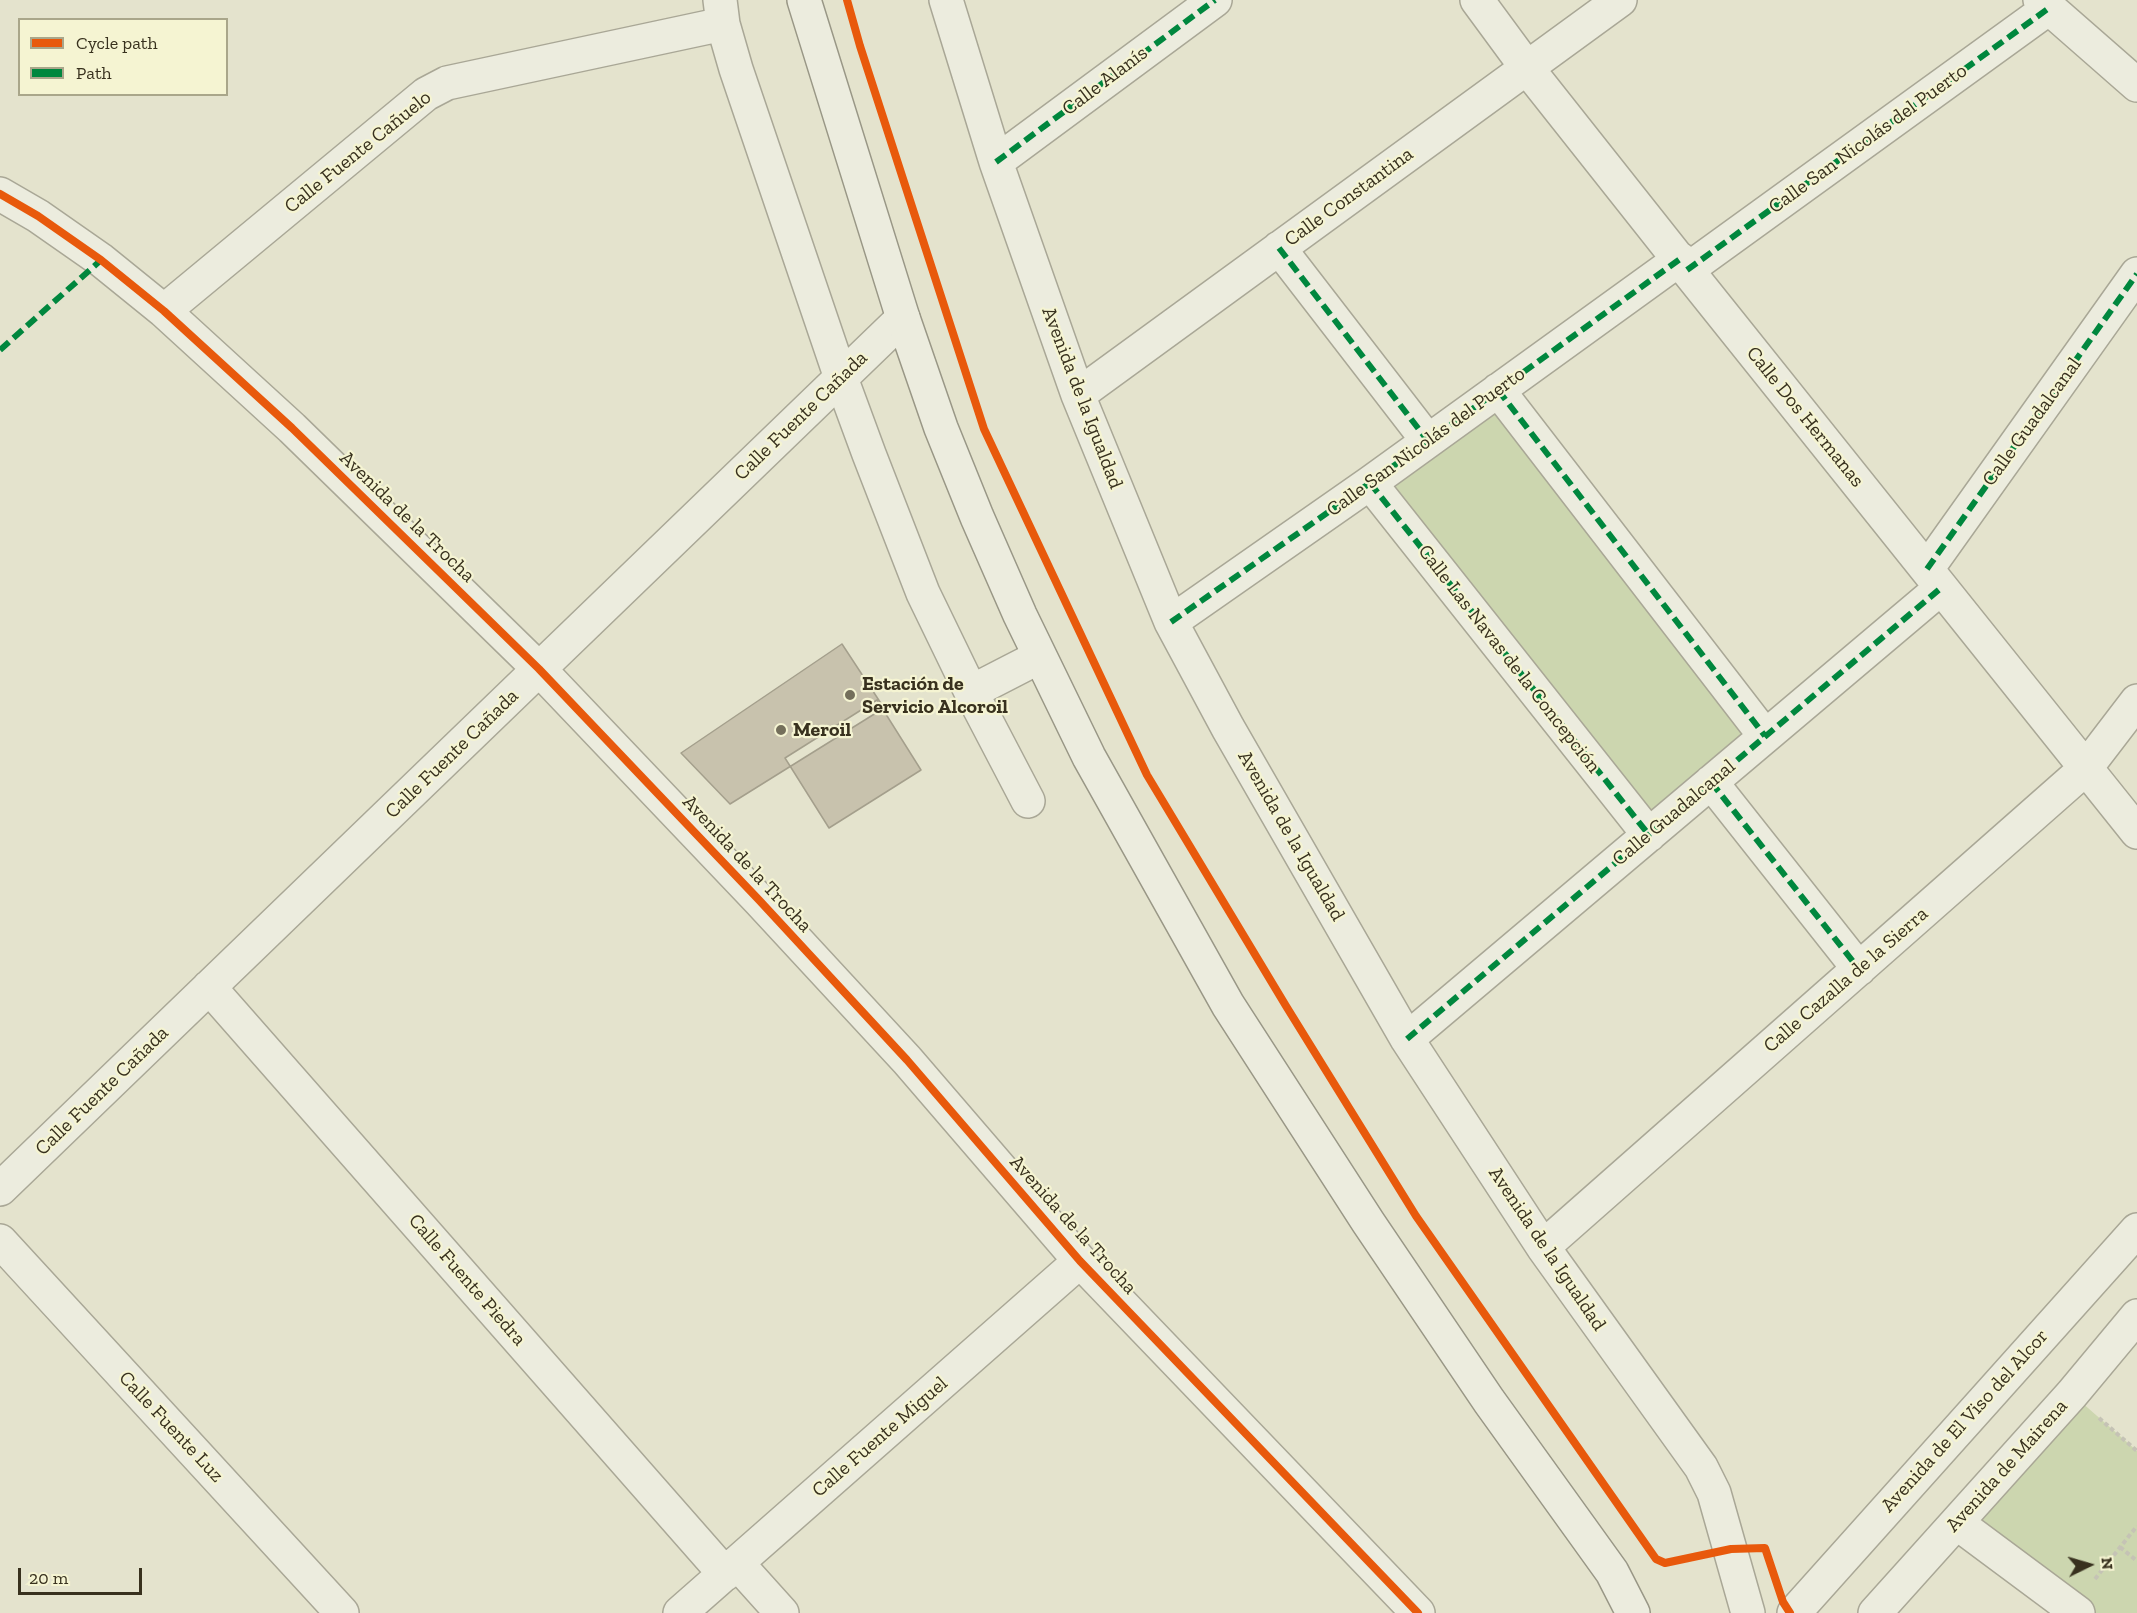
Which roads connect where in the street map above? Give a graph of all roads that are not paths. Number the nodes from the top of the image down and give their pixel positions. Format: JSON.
{"nodes":[{"id":1,"x":804,"y":0,"type":"edge"},
{"id":2,"x":946,"y":0,"type":"edge"},
{"id":3,"x":1215,"y":0,"type":"edge"},
{"id":4,"x":1476,"y":0,"type":"edge"},
{"id":5,"x":1620,"y":0,"type":"edge"},
{"id":6,"x":2044,"y":4,"type":"edge"},
{"id":7,"x":722,"y":12,"type":"edge"},
{"id":8,"x":1527,"y":68,"type":"junction"},
{"id":9,"x":2137,"y":85,"type":"edge"},
{"id":10,"x":996,"y":162,"type":"junction"},
{"id":11,"x":0,"y":194,"type":"edge"},
{"id":12,"x":1279,"y":248,"type":"junction"},
{"id":13,"x":1683,"y":265,"type":"junction"},
{"id":14,"x":2137,"y":274,"type":"edge"},
{"id":15,"x":164,"y":311,"type":"junction"},
{"id":16,"x":903,"y":318,"type":"junction"},
{"id":17,"x":841,"y":378,"type":"junction"},
{"id":18,"x":1498,"y":390,"type":"junction"},
{"id":19,"x":1078,"y":395,"type":"junction"},
{"id":20,"x":1428,"y":441,"type":"junction"},
{"id":21,"x":1370,"y":483,"type":"junction"},
{"id":22,"x":1934,"y":578,"type":"junction"},
{"id":23,"x":1171,"y":622,"type":"junction"},
{"id":24,"x":1039,"y":657,"type":"junction"},
{"id":25,"x":539,"y":669,"type":"junction"},
{"id":26,"x":971,"y":692,"type":"junction"},
{"id":27,"x":2137,"y":701,"type":"edge"},
{"id":28,"x":1765,"y":736,"type":"junction"},
{"id":29,"x":2085,"y":769,"type":"junction"},
{"id":30,"x":1712,"y":782,"type":"junction"},
{"id":31,"x":1028,"y":801,"type":"dead end"},
{"id":32,"x":2137,"y":832,"type":"edge"},
{"id":33,"x":1649,"y":835,"type":"junction"},
{"id":34,"x":1859,"y":969,"type":"junction"},
{"id":35,"x":209,"y":987,"type":"junction"},
{"id":36,"x":1407,"y":1039,"type":"junction"},
{"id":37,"x":0,"y":1189,"type":"edge"},
{"id":38,"x":2137,"y":1230,"type":"edge"},
{"id":39,"x":0,"y":1241,"type":"edge"},
{"id":40,"x":1543,"y":1247,"type":"junction"},
{"id":41,"x":1080,"y":1262,"type":"junction"},
{"id":42,"x":2137,"y":1316,"type":"edge"},
{"id":43,"x":1957,"y":1522,"type":"junction"},
{"id":44,"x":731,"y":1568,"type":"junction"},
{"id":45,"x":1612,"y":1572,"type":"junction"},
{"id":46,"x":2075,"y":1611,"type":"edge"},
{"id":47,"x":342,"y":1613,"type":"edge"},
{"id":48,"x":680,"y":1613,"type":"edge"},
{"id":49,"x":782,"y":1613,"type":"edge"},
{"id":50,"x":1418,"y":1613,"type":"edge"},
{"id":51,"x":1633,"y":1613,"type":"edge"},
{"id":52,"x":1659,"y":1613,"type":"edge"},
{"id":53,"x":1748,"y":1613,"type":"edge"},
{"id":54,"x":1794,"y":1613,"type":"edge"},
{"id":55,"x":1875,"y":1613,"type":"edge"}],
"edges":[{"from":1,"to":16,"type":"street"},
{"from":2,"to":10,"type":"street","name":"Avenida de la Igualdad"},
{"from":3,"to":10,"type":"street","name":"Calle Alanís"},
{"from":4,"to":8,"type":"street","name":"Calle Dos Hermanas"},
{"from":5,"to":8,"type":"street","name":"Calle Constantina"},
{"from":6,"to":9,"type":"street"},
{"from":6,"to":13,"type":"street","name":"Calle San Nicolás del Puerto"},
{"from":7,"to":15,"type":"street","name":"Calle Fuente Cañuelo"},
{"from":7,"to":17,"type":"street"},
{"from":8,"to":12,"type":"street","name":"Calle Constantina"},
{"from":8,"to":13,"type":"street","name":"Calle Dos Hermanas"},
{"from":10,"to":19,"type":"street","name":"Avenida de la Igualdad"},
{"from":11,"to":15,"type":"street","name":"Avenida de la Trocha"},
{"from":12,"to":19,"type":"street","name":"Calle Constantina"},
{"from":12,"to":20,"type":"street"},
{"from":13,"to":18,"type":"street","name":"Calle San Nicolás del Puerto"},
{"from":13,"to":22,"type":"street","name":"Calle Dos Hermanas"},
{"from":14,"to":22,"type":"street","name":"Calle Guadalcanal"},
{"from":15,"to":25,"type":"street","name":"Avenida de la Trocha"},
{"from":16,"to":17,"type":"street","name":"Calle Fuente Cañada"},
{"from":16,"to":24,"type":"street"},
{"from":17,"to":25,"type":"street","name":"Calle Fuente Cañada"},
{"from":17,"to":26,"type":"street"},
{"from":18,"to":20,"type":"street","name":"Calle San Nicolás del Puerto"},
{"from":18,"to":28,"type":"street"},
{"from":19,"to":23,"type":"street","name":"Avenida de la Igualdad"},
{"from":20,"to":21,"type":"street","name":"Calle San Nicolás del Puerto"},
{"from":21,"to":23,"type":"street","name":"Calle San Nicolás del Puerto"},
{"from":21,"to":33,"type":"street","name":"Calle Las Navas de la Concepción"},
{"from":22,"to":28,"type":"street","name":"Calle Guadalcanal"},
{"from":22,"to":29,"type":"street","name":"Calle Dos Hermanas"},
{"from":23,"to":36,"type":"street","name":"Avenida de la Igualdad"},
{"from":24,"to":26,"type":"street"},
{"from":24,"to":45,"type":"street"},
{"from":25,"to":35,"type":"street","name":"Calle Fuente Cañada"},
{"from":25,"to":41,"type":"street","name":"Avenida de la Trocha"},
{"from":26,"to":31,"type":"street"},
{"from":27,"to":29,"type":"street","name":"Calle Cazalla de la Sierra"},
{"from":28,"to":30,"type":"street","name":"Calle Guadalcanal"},
{"from":29,"to":32,"type":"street","name":"Calle Dos Hermanas"},
{"from":29,"to":34,"type":"street","name":"Calle Cazalla de la Sierra"},
{"from":30,"to":33,"type":"street","name":"Calle Guadalcanal"},
{"from":30,"to":34,"type":"street"},
{"from":33,"to":36,"type":"street","name":"Calle Guadalcanal"},
{"from":34,"to":40,"type":"street","name":"Calle Cazalla de la Sierra"},
{"from":35,"to":37,"type":"street","name":"Calle Fuente Cañada"},
{"from":35,"to":44,"type":"street","name":"Calle Fuente Piedra"},
{"from":36,"to":40,"type":"street","name":"Avenida de la Igualdad"},
{"from":38,"to":54,"type":"street","name":"Avenida de El Viso del Alcor"},
{"from":39,"to":47,"type":"street","name":"Calle Fuente Luz"},
{"from":40,"to":53,"type":"street","name":"Avenida de la Igualdad"},
{"from":41,"to":44,"type":"street","name":"Calle Fuente Miguel"},
{"from":41,"to":50,"type":"street","name":"Avenida de la Trocha"},
{"from":42,"to":43,"type":"street","name":"Avenida de Mairena"},
{"from":43,"to":46,"type":"street"},
{"from":43,"to":55,"type":"street","name":"Avenida de Mairena"},
{"from":44,"to":48,"type":"street","name":"Calle Fuente Miguel"},
{"from":44,"to":49,"type":"street","name":"Calle Fuente Piedra"},
{"from":45,"to":51,"type":"street"},
{"from":45,"to":52,"type":"street"}]}
